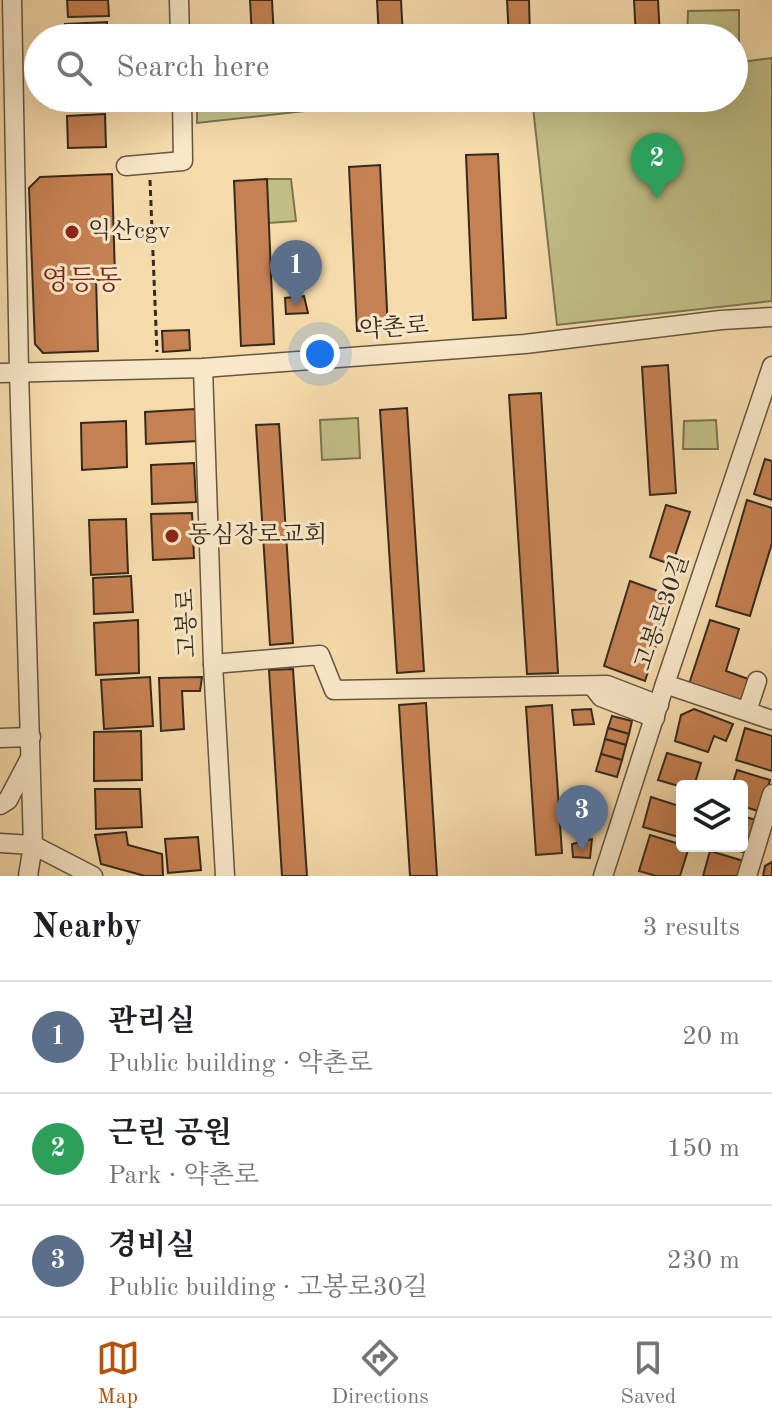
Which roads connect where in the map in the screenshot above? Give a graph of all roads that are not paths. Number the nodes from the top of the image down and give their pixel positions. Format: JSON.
{"nodes":[{"id":1,"x":12,"y":0,"type":"edge"},
{"id":2,"x":179,"y":0,"type":"edge"},
{"id":3,"x":180,"y":24,"type":"edge"},
{"id":4,"x":182,"y":112,"type":"edge"},
{"id":5,"x":126,"y":166,"type":"dead end"},
{"id":6,"x":772,"y":317,"type":"edge"},
{"id":7,"x":772,"y":366,"type":"edge"},
{"id":8,"x":203,"y":368,"type":"junction"},
{"id":9,"x":19,"y":372,"type":"junction"},
{"id":10,"x":0,"y":373,"type":"edge"},
{"id":11,"x":213,"y":664,"type":"junction"},
{"id":12,"x":757,"y":681,"type":"dead end"},
{"id":13,"x":665,"y":684,"type":"junction"},
{"id":14,"x":747,"y":711,"type":"junction"},
{"id":15,"x":657,"y":712,"type":"junction"},
{"id":16,"x":772,"y":720,"type":"edge"},
{"id":17,"x":31,"y":737,"type":"junction"},
{"id":18,"x":0,"y":738,"type":"edge"},
{"id":19,"x":30,"y":758,"type":"junction"},
{"id":20,"x":772,"y":794,"type":"edge"},
{"id":21,"x":0,"y":805,"type":"edge"},
{"id":22,"x":0,"y":843,"type":"edge"},
{"id":23,"x":33,"y":845,"type":"junction"},
{"id":24,"x":764,"y":846,"type":"edge"},
{"id":25,"x":28,"y":876,"type":"edge"},
{"id":26,"x":93,"y":876,"type":"edge"},
{"id":27,"x":225,"y":876,"type":"edge"},
{"id":28,"x":603,"y":876,"type":"edge"},
{"id":29,"x":747,"y":876,"type":"edge"}],
"edges":[{"from":1,"to":9,"type":"street"},
{"from":2,"to":3,"type":"street"},
{"from":4,"to":5,"type":"street"},
{"from":6,"to":8,"type":"street","name":"약촌로"},
{"from":7,"to":13,"type":"street","name":"고봉로30길"},
{"from":8,"to":9,"type":"street","name":"약촌로"},
{"from":8,"to":11,"type":"street","name":"고봉로"},
{"from":9,"to":10,"type":"street","name":"약촌로"},
{"from":9,"to":17,"type":"street"},
{"from":11,"to":15,"type":"street"},
{"from":11,"to":27,"type":"street","name":"고봉로"},
{"from":12,"to":14,"type":"street"},
{"from":13,"to":14,"type":"street"},
{"from":13,"to":15,"type":"street","name":"고봉로30길"},
{"from":14,"to":16,"type":"street"},
{"from":15,"to":28,"type":"street","name":"고봉로30길"},
{"from":17,"to":18,"type":"street"},
{"from":17,"to":19,"type":"street"},
{"from":19,"to":21,"type":"street"},
{"from":19,"to":23,"type":"street"},
{"from":20,"to":24,"type":"street"},
{"from":22,"to":23,"type":"street"},
{"from":23,"to":25,"type":"street"},
{"from":23,"to":26,"type":"street"},
{"from":24,"to":29,"type":"street"}]}
